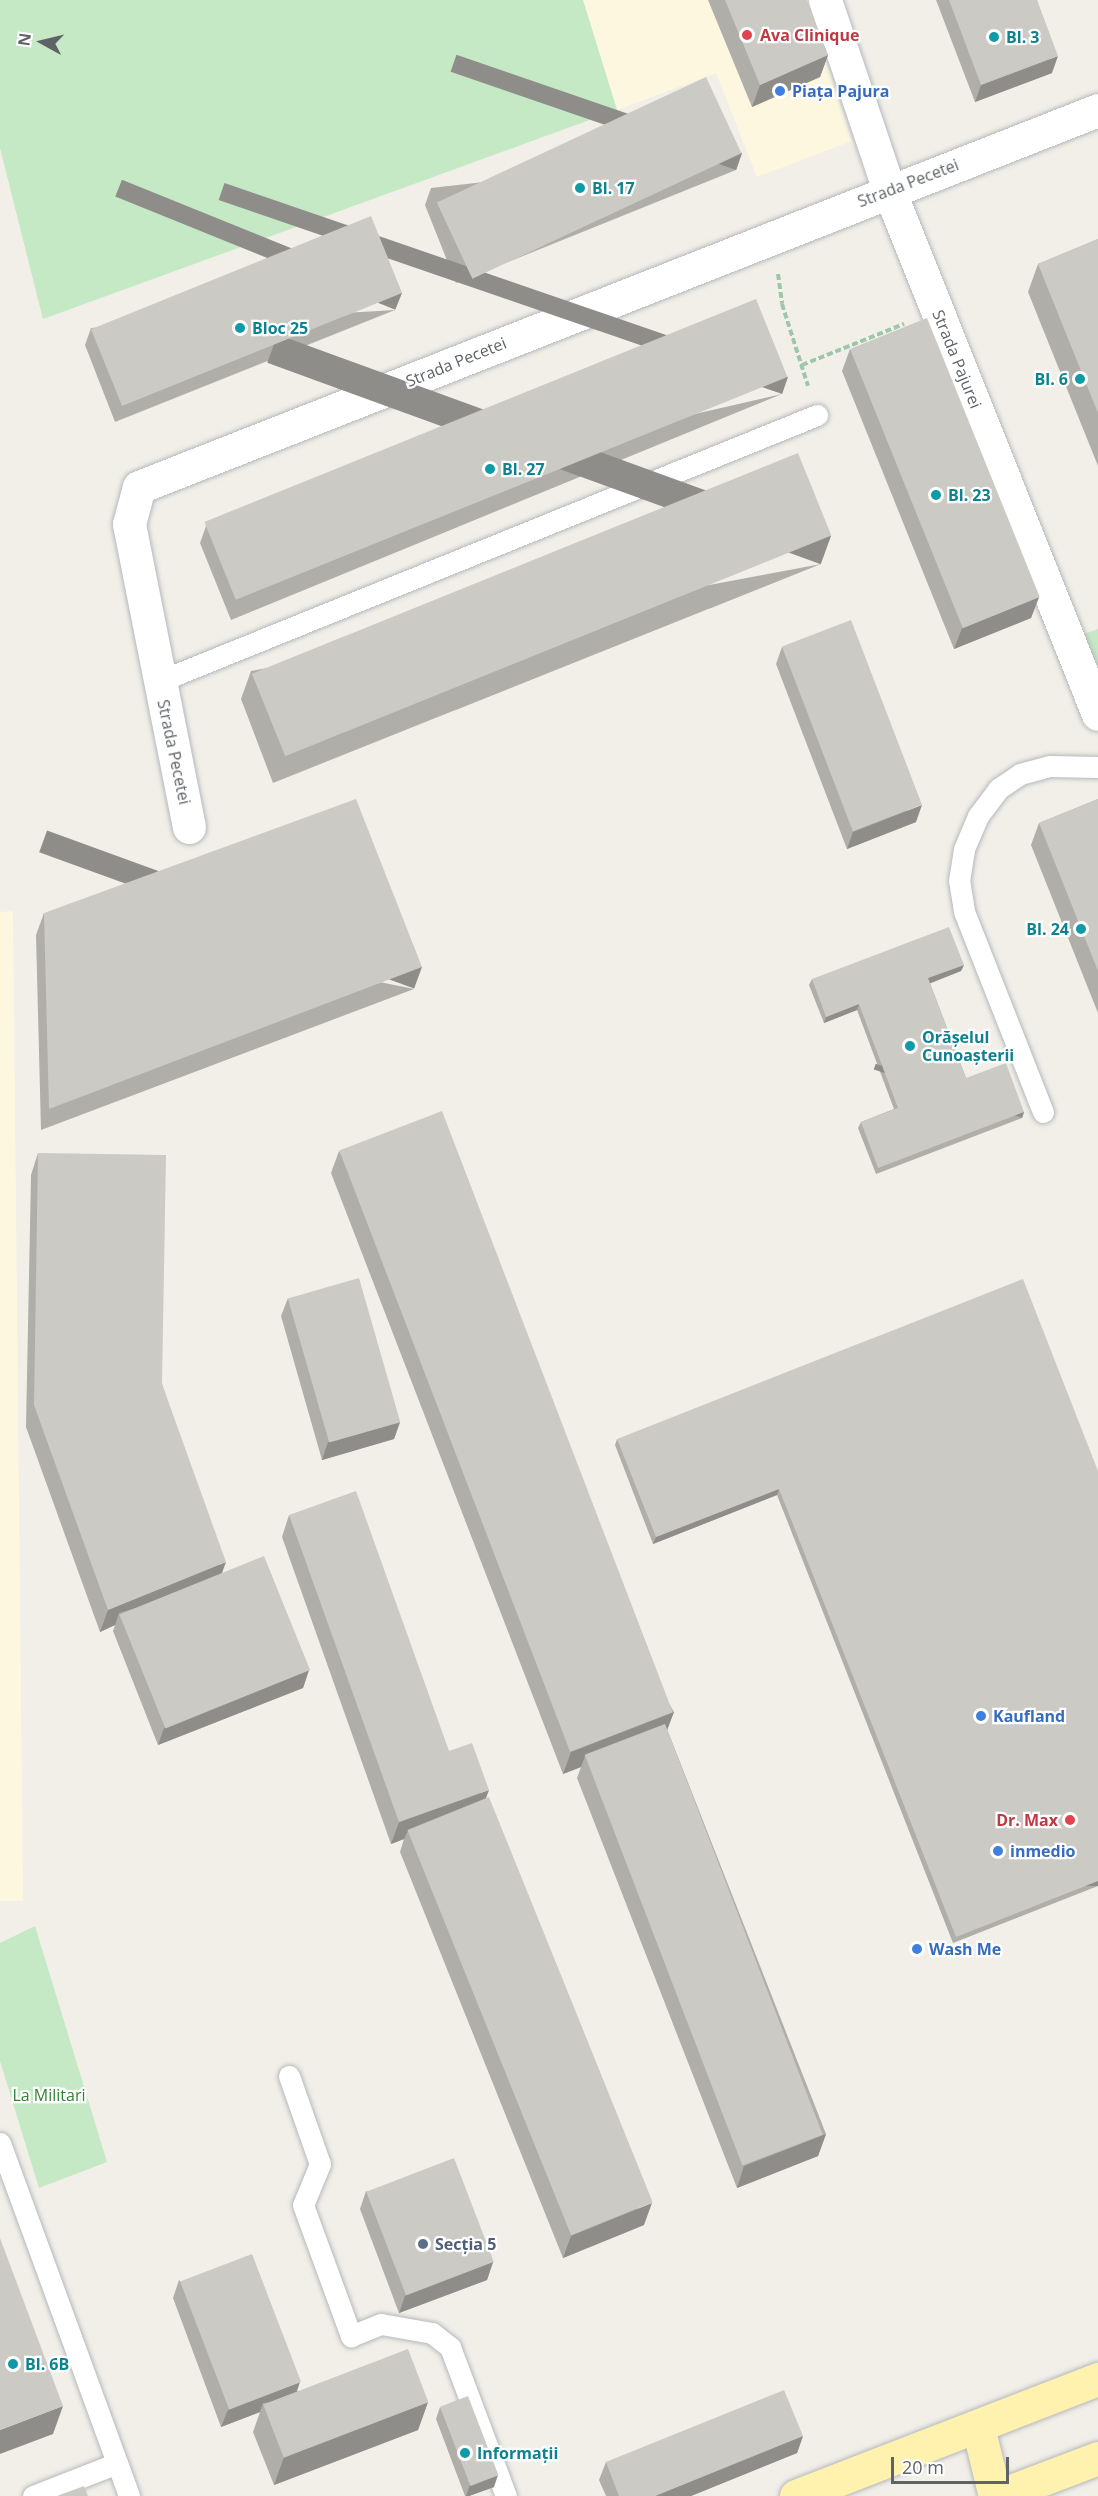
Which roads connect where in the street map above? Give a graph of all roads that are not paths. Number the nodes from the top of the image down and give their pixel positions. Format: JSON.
{"nodes":[{"id":1,"x":825,"y":0,"type":"edge"},
{"id":2,"x":1098,"y":110,"type":"edge"},
{"id":3,"x":889,"y":190,"type":"junction"},
{"id":4,"x":817,"y":415,"type":"road end"},
{"id":5,"x":160,"y":681,"type":"junction"},
{"id":6,"x":1098,"y":714,"type":"edge"},
{"id":7,"x":1098,"y":767,"type":"edge"},
{"id":8,"x":189,"y":827,"type":"dead end"},
{"id":9,"x":1043,"y":1112,"type":"dead end"},
{"id":10,"x":289,"y":2076,"type":"dead end"},
{"id":11,"x":0,"y":2143,"type":"edge"},
{"id":12,"x":1098,"y":2379,"type":"edge"},
{"id":13,"x":978,"y":2427,"type":"junction"},
{"id":14,"x":1098,"y":2458,"type":"edge"},
{"id":15,"x":117,"y":2463,"type":"junction"},
{"id":16,"x":33,"y":2496,"type":"edge"},
{"id":17,"x":129,"y":2496,"type":"edge"},
{"id":18,"x":506,"y":2496,"type":"edge"},
{"id":19,"x":796,"y":2496,"type":"edge"},
{"id":20,"x":996,"y":2496,"type":"edge"}],
"edges":[{"from":1,"to":3,"type":"street","name":"Strada Pajurei"},
{"from":2,"to":3,"type":"street","name":"Strada Pecetei"},
{"from":3,"to":5,"type":"street","name":"Strada Pecetei"},
{"from":3,"to":6,"type":"street","name":"Strada Pajurei"},
{"from":4,"to":5,"type":"lane"},
{"from":5,"to":8,"type":"street","name":"Strada Pecetei"},
{"from":7,"to":9,"type":"lane"},
{"from":10,"to":18,"type":"lane"},
{"from":11,"to":15,"type":"lane"},
{"from":12,"to":13,"type":"main road"},
{"from":13,"to":19,"type":"main road"},
{"from":13,"to":20,"type":"main road"},
{"from":14,"to":20,"type":"main road"},
{"from":15,"to":16,"type":"lane"},
{"from":15,"to":17,"type":"lane"}]}
